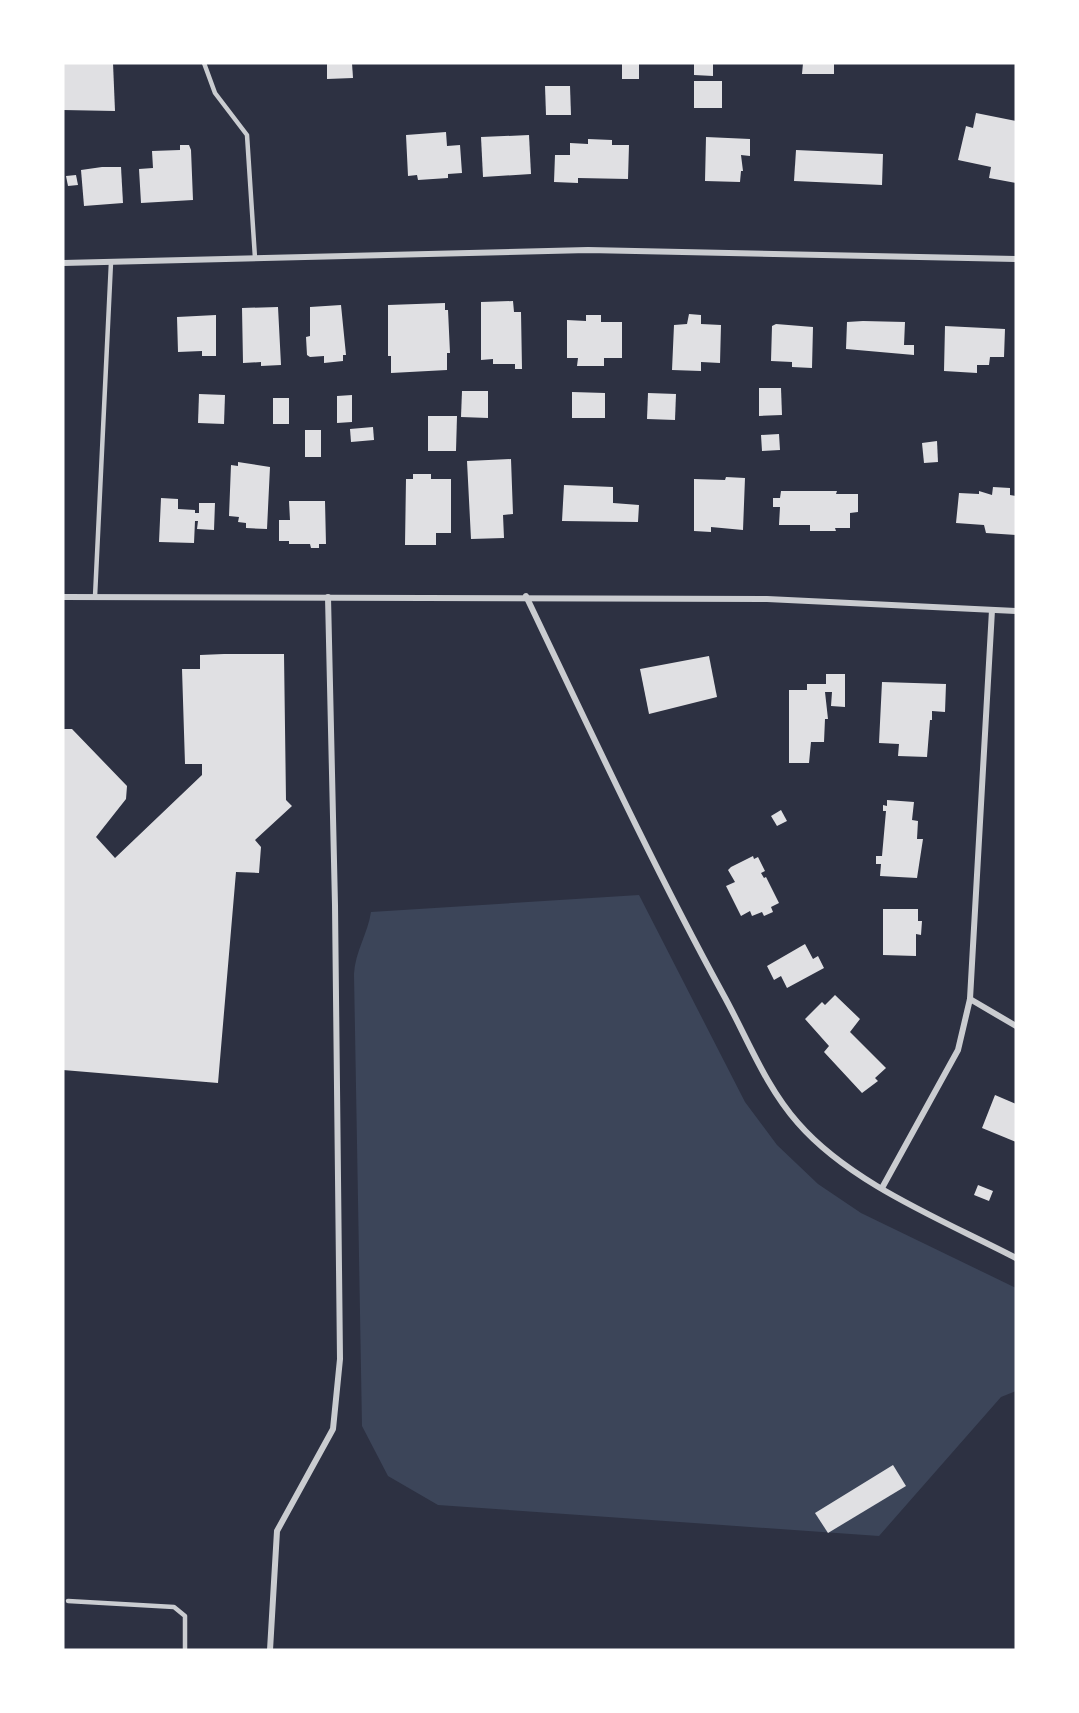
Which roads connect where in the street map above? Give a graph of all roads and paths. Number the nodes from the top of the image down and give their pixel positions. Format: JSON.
{"nodes":[{"id":1,"x":204,"y":63,"type":"edge"},
{"id":2,"x":255,"y":258,"type":"junction"},
{"id":3,"x":1016,"y":258,"type":"edge"},
{"id":4,"x":111,"y":262,"type":"junction"},
{"id":5,"x":63,"y":263,"type":"edge"},
{"id":6,"x":526,"y":596,"type":"junction"},
{"id":7,"x":63,"y":597,"type":"edge"},
{"id":8,"x":95,"y":597,"type":"junction"},
{"id":9,"x":328,"y":597,"type":"junction"},
{"id":10,"x":992,"y":610,"type":"junction"},
{"id":11,"x":1016,"y":611,"type":"edge"},
{"id":12,"x":970,"y":999,"type":"junction"},
{"id":13,"x":1016,"y":1026,"type":"edge"},
{"id":14,"x":882,"y":1188,"type":"junction"},
{"id":15,"x":1016,"y":1258,"type":"edge"},
{"id":16,"x":68,"y":1601,"type":"dead end"},
{"id":17,"x":185,"y":1650,"type":"edge"},
{"id":18,"x":270,"y":1650,"type":"edge"}],
"edges":[{"from":1,"to":2,"type":"lane"},
{"from":2,"to":3,"type":"street"},
{"from":2,"to":4,"type":"street"},
{"from":4,"to":5,"type":"street"},
{"from":4,"to":8,"type":"lane"},
{"from":6,"to":9,"type":"street"},
{"from":6,"to":10,"type":"street"},
{"from":6,"to":14,"type":"street"},
{"from":7,"to":8,"type":"street"},
{"from":8,"to":9,"type":"street"},
{"from":9,"to":18,"type":"street"},
{"from":10,"to":11,"type":"street"},
{"from":10,"to":12,"type":"street"},
{"from":12,"to":13,"type":"street"},
{"from":12,"to":14,"type":"street"},
{"from":14,"to":15,"type":"street"},
{"from":16,"to":17,"type":"lane"}]}
